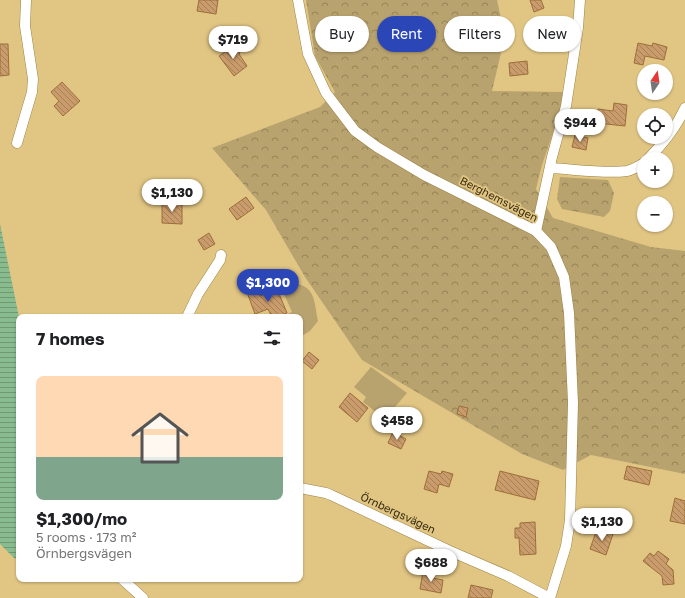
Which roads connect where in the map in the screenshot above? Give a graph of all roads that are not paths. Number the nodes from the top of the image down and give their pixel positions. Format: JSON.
{"nodes":[{"id":1,"x":26,"y":0,"type":"edge"},
{"id":2,"x":298,"y":0,"type":"edge"},
{"id":3,"x":580,"y":0,"type":"edge"},
{"id":4,"x":685,"y":108,"type":"edge"},
{"id":5,"x":17,"y":143,"type":"dead end"},
{"id":6,"x":654,"y":152,"type":"edge"},
{"id":7,"x":637,"y":167,"type":"edge"},
{"id":8,"x":550,"y":168,"type":"junction"},
{"id":9,"x":536,"y":231,"type":"junction"},
{"id":10,"x":221,"y":256,"type":"dead end"},
{"id":11,"x":188,"y":314,"type":"edge"},
{"id":12,"x":303,"y":489,"type":"edge"},
{"id":13,"x":125,"y":582,"type":"edge"},
{"id":14,"x":143,"y":598,"type":"edge"},
{"id":15,"x":547,"y":598,"type":"edge"},
{"id":16,"x":550,"y":598,"type":"edge"}],
"edges":[{"from":1,"to":5,"type":"street"},
{"from":2,"to":9,"type":"street","name":"Berghemsvägen"},
{"from":3,"to":8,"type":"street"},
{"from":4,"to":6,"type":"street"},
{"from":7,"to":8,"type":"street"},
{"from":8,"to":9,"type":"street"},
{"from":9,"to":16,"type":"street","name":"Berghemsvägen"},
{"from":10,"to":11,"type":"street"},
{"from":12,"to":15,"type":"street","name":"Örnbergsvägen"},
{"from":13,"to":14,"type":"street"}]}
